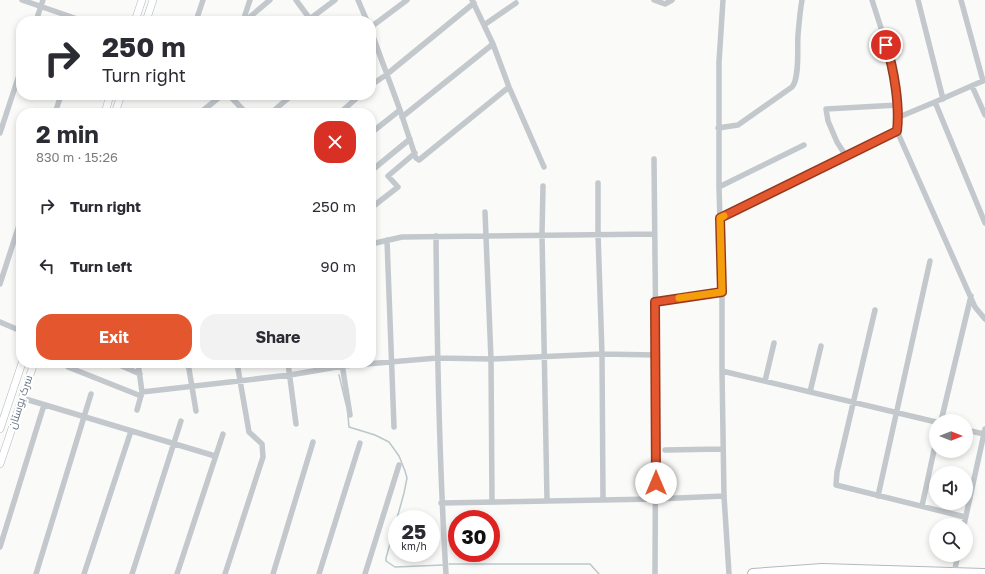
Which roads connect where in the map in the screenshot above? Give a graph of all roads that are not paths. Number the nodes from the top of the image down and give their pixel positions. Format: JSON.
{"nodes":[{"id":1,"x":22,"y":0,"type":"edge"},
{"id":2,"x":43,"y":0,"type":"edge"},
{"id":3,"x":142,"y":0,"type":"edge"},
{"id":4,"x":153,"y":0,"type":"edge"},
{"id":5,"x":203,"y":0,"type":"edge"},
{"id":6,"x":250,"y":0,"type":"edge"},
{"id":7,"x":270,"y":0,"type":"edge"},
{"id":8,"x":296,"y":0,"type":"edge"},
{"id":9,"x":335,"y":0,"type":"edge"},
{"id":10,"x":358,"y":0,"type":"edge"},
{"id":11,"x":407,"y":0,"type":"edge"},
{"id":12,"x":654,"y":0,"type":"edge"},
{"id":13,"x":672,"y":0,"type":"edge"},
{"id":14,"x":723,"y":0,"type":"edge"},
{"id":15,"x":802,"y":0,"type":"edge"},
{"id":16,"x":872,"y":0,"type":"edge"},
{"id":17,"x":918,"y":0,"type":"edge"},
{"id":18,"x":961,"y":0,"type":"edge"},
{"id":19,"x":473,"y":2,"type":"edge"},
{"id":20,"x":516,"y":3,"type":"dead end"},
{"id":21,"x":41,"y":6,"type":"junction"},
{"id":22,"x":38,"y":16,"type":"edge"},
{"id":23,"x":70,"y":16,"type":"edge"},
{"id":24,"x":137,"y":16,"type":"edge"},
{"id":25,"x":148,"y":16,"type":"edge"},
{"id":26,"x":198,"y":16,"type":"edge"},
{"id":27,"x":245,"y":16,"type":"edge"},
{"id":28,"x":250,"y":16,"type":"edge"},
{"id":29,"x":306,"y":16,"type":"edge"},
{"id":30,"x":314,"y":16,"type":"edge"},
{"id":31,"x":365,"y":16,"type":"edge"},
{"id":32,"x":376,"y":23,"type":"edge"},
{"id":33,"x":484,"y":25,"type":"junction"},
{"id":34,"x":493,"y":44,"type":"junction"},
{"id":35,"x":376,"y":46,"type":"edge"},
{"id":36,"x":386,"y":75,"type":"junction"},
{"id":37,"x":984,"y":80,"type":"edge"},
{"id":38,"x":376,"y":82,"type":"edge"},
{"id":39,"x":16,"y":84,"type":"edge"},
{"id":40,"x":972,"y":86,"type":"junction"},
{"id":41,"x":509,"y":87,"type":"junction"},
{"id":42,"x":943,"y":99,"type":"junction"},
{"id":43,"x":216,"y":100,"type":"edge"},
{"id":44,"x":234,"y":100,"type":"edge"},
{"id":45,"x":286,"y":100,"type":"edge"},
{"id":46,"x":354,"y":100,"type":"edge"},
{"id":47,"x":935,"y":102,"type":"junction"},
{"id":48,"x":898,"y":105,"type":"junction"},
{"id":49,"x":206,"y":108,"type":"edge"},
{"id":50,"x":241,"y":108,"type":"edge"},
{"id":51,"x":277,"y":108,"type":"edge"},
{"id":52,"x":346,"y":108,"type":"edge"},
{"id":53,"x":400,"y":110,"type":"junction"},
{"id":54,"x":985,"y":115,"type":"edge"},
{"id":55,"x":402,"y":117,"type":"junction"},
{"id":56,"x":899,"y":117,"type":"junction"},
{"id":57,"x":718,"y":128,"type":"junction"},
{"id":58,"x":376,"y":129,"type":"edge"},
{"id":59,"x":897,"y":131,"type":"junction"},
{"id":60,"x":0,"y":134,"type":"edge"},
{"id":61,"x":410,"y":139,"type":"junction"},
{"id":62,"x":804,"y":145,"type":"dead end"},
{"id":63,"x":415,"y":153,"type":"junction"},
{"id":64,"x":846,"y":156,"type":"junction"},
{"id":65,"x":654,"y":159,"type":"dead end"},
{"id":66,"x":376,"y":166,"type":"edge"},
{"id":67,"x":544,"y":167,"type":"dead end"},
{"id":68,"x":598,"y":183,"type":"dead end"},
{"id":69,"x":543,"y":186,"type":"dead end"},
{"id":70,"x":719,"y":187,"type":"junction"},
{"id":71,"x":376,"y":204,"type":"edge"},
{"id":72,"x":485,"y":212,"type":"dead end"},
{"id":73,"x":720,"y":218,"type":"junction"},
{"id":74,"x":985,"y":222,"type":"edge"},
{"id":75,"x":16,"y":234,"type":"edge"},
{"id":76,"x":542,"y":234,"type":"junction"},
{"id":77,"x":598,"y":234,"type":"junction"},
{"id":78,"x":654,"y":234,"type":"junction"},
{"id":79,"x":436,"y":236,"type":"junction"},
{"id":80,"x":486,"y":236,"type":"junction"},
{"id":81,"x":387,"y":240,"type":"junction"},
{"id":82,"x":376,"y":243,"type":"edge"},
{"id":83,"x":930,"y":261,"type":"dead end"},
{"id":84,"x":0,"y":284,"type":"edge"},
{"id":85,"x":722,"y":292,"type":"junction"},
{"id":86,"x":971,"y":296,"type":"junction"},
{"id":87,"x":655,"y":302,"type":"junction"},
{"id":88,"x":875,"y":310,"type":"dead end"},
{"id":89,"x":985,"y":319,"type":"edge"},
{"id":90,"x":0,"y":322,"type":"edge"},
{"id":91,"x":16,"y":329,"type":"edge"},
{"id":92,"x":774,"y":343,"type":"dead end"},
{"id":93,"x":821,"y":346,"type":"dead end"},
{"id":94,"x":602,"y":354,"type":"junction"},
{"id":95,"x":656,"y":355,"type":"junction"},
{"id":96,"x":544,"y":356,"type":"junction"},
{"id":97,"x":437,"y":358,"type":"junction"},
{"id":98,"x":491,"y":359,"type":"junction"},
{"id":99,"x":391,"y":361,"type":"junction"},
{"id":100,"x":376,"y":362,"type":"edge"},
{"id":101,"x":20,"y":368,"type":"edge"},
{"id":102,"x":32,"y":368,"type":"edge"},
{"id":103,"x":71,"y":368,"type":"edge"},
{"id":104,"x":126,"y":368,"type":"edge"},
{"id":105,"x":139,"y":368,"type":"edge"},
{"id":106,"x":189,"y":368,"type":"edge"},
{"id":107,"x":238,"y":368,"type":"edge"},
{"id":108,"x":289,"y":368,"type":"edge"},
{"id":109,"x":326,"y":368,"type":"edge"},
{"id":110,"x":342,"y":368,"type":"edge"},
{"id":111,"x":722,"y":371,"type":"junction"},
{"id":112,"x":140,"y":374,"type":"junction"},
{"id":113,"x":290,"y":375,"type":"junction"},
{"id":114,"x":240,"y":381,"type":"junction"},
{"id":115,"x":765,"y":381,"type":"junction"},
{"id":116,"x":192,"y":387,"type":"junction"},
{"id":117,"x":810,"y":392,"type":"junction"},
{"id":118,"x":91,"y":394,"type":"dead end"},
{"id":119,"x":142,"y":394,"type":"junction"},
{"id":120,"x":22,"y":398,"type":"junction"},
{"id":121,"x":853,"y":402,"type":"junction"},
{"id":122,"x":44,"y":405,"type":"junction"},
{"id":123,"x":137,"y":410,"type":"dead end"},
{"id":124,"x":196,"y":411,"type":"dead end"},
{"id":125,"x":896,"y":412,"type":"junction"},
{"id":126,"x":943,"y":414,"type":"edge"},
{"id":127,"x":350,"y":415,"type":"dead end"},
{"id":128,"x":84,"y":416,"type":"junction"},
{"id":129,"x":929,"y":420,"type":"edge"},
{"id":130,"x":181,"y":421,"type":"dead end"},
{"id":131,"x":296,"y":424,"type":"dead end"},
{"id":132,"x":394,"y":427,"type":"dead end"},
{"id":133,"x":0,"y":429,"type":"edge"},
{"id":134,"x":130,"y":431,"type":"junction"},
{"id":135,"x":973,"y":431,"type":"edge"},
{"id":136,"x":984,"y":432,"type":"edge"},
{"id":137,"x":223,"y":434,"type":"dead end"},
{"id":138,"x":313,"y":442,"type":"dead end"},
{"id":139,"x":174,"y":443,"type":"junction"},
{"id":140,"x":360,"y":443,"type":"dead end"},
{"id":141,"x":665,"y":450,"type":"dead end"},
{"id":142,"x":723,"y":450,"type":"junction"},
{"id":143,"x":215,"y":456,"type":"junction"},
{"id":144,"x":932,"y":458,"type":"edge"},
{"id":145,"x":0,"y":464,"type":"edge"},
{"id":146,"x":399,"y":465,"type":"dead end"},
{"id":147,"x":724,"y":496,"type":"junction"},
{"id":148,"x":878,"y":496,"type":"junction"},
{"id":149,"x":656,"y":499,"type":"junction"},
{"id":150,"x":547,"y":500,"type":"junction"},
{"id":151,"x":602,"y":500,"type":"junction"},
{"id":152,"x":492,"y":501,"type":"junction"},
{"id":153,"x":441,"y":503,"type":"junction"},
{"id":154,"x":922,"y":506,"type":"junction"},
{"id":155,"x":965,"y":517,"type":"joint"},
{"id":156,"x":0,"y":547,"type":"edge"},
{"id":157,"x":956,"y":562,"type":"edge"},
{"id":158,"x":871,"y":572,"type":"edge"},
{"id":159,"x":954,"y":573,"type":"junction"},
{"id":160,"x":36,"y":574,"type":"edge"},
{"id":161,"x":84,"y":574,"type":"edge"},
{"id":162,"x":132,"y":574,"type":"edge"},
{"id":163,"x":177,"y":574,"type":"edge"},
{"id":164,"x":225,"y":574,"type":"edge"},
{"id":165,"x":273,"y":574,"type":"edge"},
{"id":166,"x":319,"y":574,"type":"edge"},
{"id":167,"x":365,"y":574,"type":"edge"},
{"id":168,"x":446,"y":574,"type":"edge"},
{"id":169,"x":655,"y":574,"type":"edge"},
{"id":170,"x":729,"y":574,"type":"edge"},
{"id":171,"x":753,"y":574,"type":"edge"},
{"id":172,"x":984,"y":574,"type":"edge"}],
"edges":[{"from":1,"to":21,"type":"street"},
{"from":2,"to":21,"type":"street"},
{"from":3,"to":24,"type":"street"},
{"from":4,"to":25,"type":"street"},
{"from":5,"to":26,"type":"street"},
{"from":6,"to":27,"type":"street"},
{"from":7,"to":28,"type":"street"},
{"from":8,"to":29,"type":"street"},
{"from":9,"to":30,"type":"street"},
{"from":10,"to":31,"type":"street"},
{"from":11,"to":32,"type":"street"},
{"from":12,"to":13,"type":"street"},
{"from":14,"to":57,"type":"street"},
{"from":15,"to":57,"type":"street"},
{"from":16,"to":48,"type":"street"},
{"from":17,"to":42,"type":"street"},
{"from":18,"to":37,"type":"street"},
{"from":19,"to":33,"type":"street"},
{"from":19,"to":36,"type":"street"},
{"from":20,"to":33,"type":"street"},
{"from":21,"to":22,"type":"street"},
{"from":21,"to":23,"type":"street"},
{"from":33,"to":34,"type":"street"},
{"from":34,"to":41,"type":"street"},
{"from":34,"to":55,"type":"street"},
{"from":35,"to":36,"type":"street"},
{"from":36,"to":38,"type":"street"},
{"from":36,"to":53,"type":"street"},
{"from":37,"to":40,"type":"street"},
{"from":39,"to":60,"type":"street"},
{"from":40,"to":42,"type":"street"},
{"from":40,"to":54,"type":"street"},
{"from":41,"to":63,"type":"street"},
{"from":41,"to":67,"type":"street"},
{"from":42,"to":47,"type":"street"},
{"from":43,"to":49,"type":"street"},
{"from":44,"to":50,"type":"street"},
{"from":45,"to":51,"type":"street"},
{"from":46,"to":52,"type":"street"},
{"from":47,"to":56,"type":"street"},
{"from":47,"to":74,"type":"street"},
{"from":48,"to":56,"type":"street"},
{"from":48,"to":64,"type":"street"},
{"from":53,"to":55,"type":"street"},
{"from":53,"to":58,"type":"street"},
{"from":55,"to":61,"type":"street"},
{"from":56,"to":59,"type":"street"},
{"from":57,"to":70,"type":"street"},
{"from":59,"to":64,"type":"street"},
{"from":59,"to":86,"type":"street"},
{"from":61,"to":63,"type":"street"},
{"from":61,"to":66,"type":"street"},
{"from":62,"to":70,"type":"street"},
{"from":63,"to":71,"type":"street"},
{"from":64,"to":73,"type":"street"},
{"from":65,"to":78,"type":"street"},
{"from":68,"to":77,"type":"street"},
{"from":69,"to":76,"type":"street"},
{"from":70,"to":73,"type":"street"},
{"from":72,"to":80,"type":"street"},
{"from":73,"to":85,"type":"street"},
{"from":75,"to":84,"type":"street"},
{"from":76,"to":77,"type":"street"},
{"from":76,"to":80,"type":"street"},
{"from":76,"to":96,"type":"street"},
{"from":77,"to":78,"type":"street"},
{"from":77,"to":94,"type":"street"},
{"from":78,"to":87,"type":"street"},
{"from":79,"to":80,"type":"street"},
{"from":79,"to":81,"type":"street"},
{"from":79,"to":97,"type":"street"},
{"from":80,"to":98,"type":"street"},
{"from":81,"to":82,"type":"street"},
{"from":81,"to":99,"type":"street"},
{"from":83,"to":125,"type":"street"},
{"from":85,"to":87,"type":"street"},
{"from":85,"to":111,"type":"street"},
{"from":86,"to":89,"type":"street"},
{"from":86,"to":126,"type":"street"},
{"from":87,"to":95,"type":"street"},
{"from":88,"to":121,"type":"street"},
{"from":90,"to":91,"type":"street"},
{"from":92,"to":115,"type":"street"},
{"from":93,"to":117,"type":"street"},
{"from":94,"to":95,"type":"street"},
{"from":94,"to":96,"type":"street"},
{"from":94,"to":151,"type":"street"},
{"from":95,"to":149,"type":"street"},
{"from":96,"to":98,"type":"street"},
{"from":96,"to":150,"type":"street"},
{"from":97,"to":98,"type":"street"},
{"from":97,"to":99,"type":"street"},
{"from":97,"to":153,"type":"street"},
{"from":98,"to":152,"type":"street"},
{"from":99,"to":100,"type":"street"},
{"from":99,"to":132,"type":"street"},
{"from":101,"to":133,"type":"street","name":"سرک بوستان"},
{"from":102,"to":120,"type":"street","name":"سرک بوستان"},
{"from":103,"to":119,"type":"street"},
{"from":104,"to":112,"type":"street"},
{"from":105,"to":112,"type":"street"},
{"from":106,"to":116,"type":"street"},
{"from":107,"to":114,"type":"street"},
{"from":108,"to":113,"type":"street"},
{"from":109,"to":113,"type":"street"},
{"from":110,"to":127,"type":"street"},
{"from":111,"to":115,"type":"street"},
{"from":111,"to":142,"type":"street"},
{"from":112,"to":119,"type":"street"},
{"from":113,"to":114,"type":"street"},
{"from":113,"to":131,"type":"street"},
{"from":114,"to":116,"type":"street"},
{"from":114,"to":164,"type":"street"},
{"from":115,"to":117,"type":"street"},
{"from":116,"to":119,"type":"street"},
{"from":116,"to":124,"type":"street"},
{"from":117,"to":121,"type":"street"},
{"from":118,"to":128,"type":"street"},
{"from":119,"to":123,"type":"street"},
{"from":120,"to":122,"type":"street"},
{"from":120,"to":145,"type":"street","name":"سرک بوستان"},
{"from":121,"to":125,"type":"street"},
{"from":121,"to":148,"type":"street"},
{"from":122,"to":128,"type":"street"},
{"from":122,"to":156,"type":"street"},
{"from":125,"to":129,"type":"street"},
{"from":125,"to":148,"type":"street"},
{"from":128,"to":134,"type":"street"},
{"from":128,"to":160,"type":"street"},
{"from":130,"to":139,"type":"street"},
{"from":134,"to":139,"type":"street"},
{"from":134,"to":161,"type":"street"},
{"from":135,"to":136,"type":"street"},
{"from":136,"to":155,"type":"street"},
{"from":137,"to":143,"type":"street"},
{"from":138,"to":165,"type":"street"},
{"from":139,"to":143,"type":"street"},
{"from":139,"to":162,"type":"street"},
{"from":140,"to":166,"type":"street"},
{"from":141,"to":142,"type":"street"},
{"from":142,"to":147,"type":"street"},
{"from":143,"to":163,"type":"street"},
{"from":144,"to":154,"type":"street"},
{"from":146,"to":167,"type":"street"},
{"from":147,"to":149,"type":"street"},
{"from":147,"to":170,"type":"street"},
{"from":148,"to":154,"type":"street"},
{"from":149,"to":151,"type":"street"},
{"from":149,"to":169,"type":"street"},
{"from":150,"to":151,"type":"street"},
{"from":150,"to":152,"type":"street"},
{"from":152,"to":153,"type":"street"},
{"from":153,"to":168,"type":"street"},
{"from":154,"to":155,"type":"street"},
{"from":157,"to":159,"type":"street"},
{"from":158,"to":159,"type":"highway"},
{"from":158,"to":171,"type":"highway"},
{"from":159,"to":172,"type":"highway"}]}
